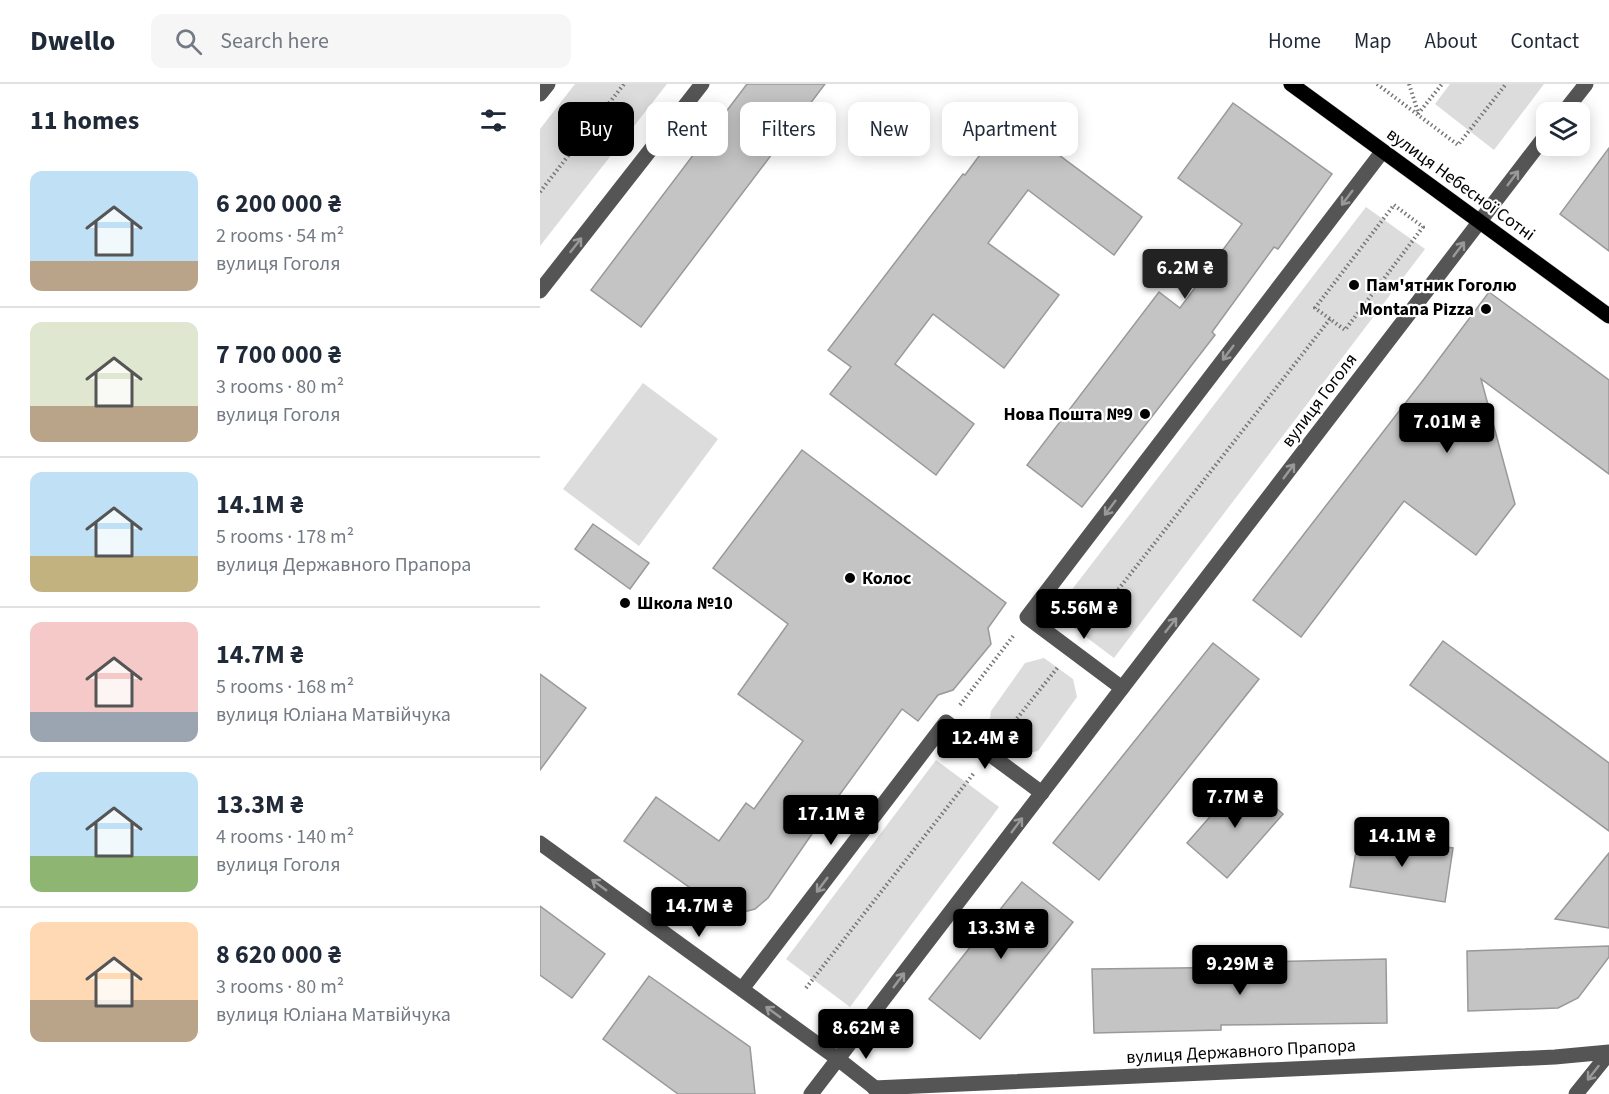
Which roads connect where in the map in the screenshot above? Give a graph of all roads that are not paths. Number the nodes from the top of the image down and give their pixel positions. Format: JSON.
{"nodes":[{"id":1,"x":548,"y":84,"type":"edge"},
{"id":2,"x":702,"y":84,"type":"edge"},
{"id":3,"x":1291,"y":84,"type":"edge"},
{"id":4,"x":1586,"y":84,"type":"edge"},
{"id":5,"x":540,"y":94,"type":"edge"},
{"id":6,"x":1572,"y":102,"type":"edge"},
{"id":7,"x":1536,"y":148,"type":"edge"},
{"id":8,"x":1382,"y":152,"type":"junction"},
{"id":9,"x":1480,"y":221,"type":"junction"},
{"id":10,"x":540,"y":291,"type":"edge"},
{"id":11,"x":1609,"y":316,"type":"edge"},
{"id":12,"x":1122,"y":688,"type":"junction"},
{"id":13,"x":1042,"y":793,"type":"junction"},
{"id":14,"x":540,"y":843,"type":"edge"},
{"id":15,"x":742,"y":989,"type":"junction"},
{"id":16,"x":1609,"y":1052,"type":"edge"},
{"id":17,"x":838,"y":1059,"type":"junction"},
{"id":18,"x":878,"y":1091,"type":"edge"},
{"id":19,"x":811,"y":1094,"type":"edge"},
{"id":20,"x":1576,"y":1094,"type":"edge"}],
"edges":[{"from":1,"to":5,"type":"street"},
{"from":10,"to":2,"type":"street","one_way":true},
{"from":3,"to":8,"type":"main road","name":"вулиця Небесної Сотні"},
{"from":4,"to":6,"type":"street"},
{"from":9,"to":7,"type":"street","name":"вулиця Гоголя","one_way":true},
{"from":8,"to":9,"type":"main road","name":"вулиця Небесної Сотні"},
{"from":8,"to":12,"type":"street","one_way":true},
{"from":9,"to":11,"type":"main road","name":"вулиця Небесної Сотні"},
{"from":12,"to":9,"type":"street","name":"вулиця Гоголя","one_way":true},
{"from":12,"to":13,"type":"street","name":"вулиця Гоголя"},
{"from":13,"to":15,"type":"street","one_way":true},
{"from":17,"to":13,"type":"street","name":"вулиця Гоголя","one_way":true},
{"from":15,"to":14,"type":"street","one_way":true},
{"from":17,"to":15,"type":"street","one_way":true},
{"from":16,"to":18,"type":"street","name":"вулиця Державного Прапора"},
{"from":16,"to":20,"type":"street","one_way":true},
{"from":17,"to":18,"type":"street"},
{"from":17,"to":19,"type":"street","name":"вулиця Гоголя"}]}
